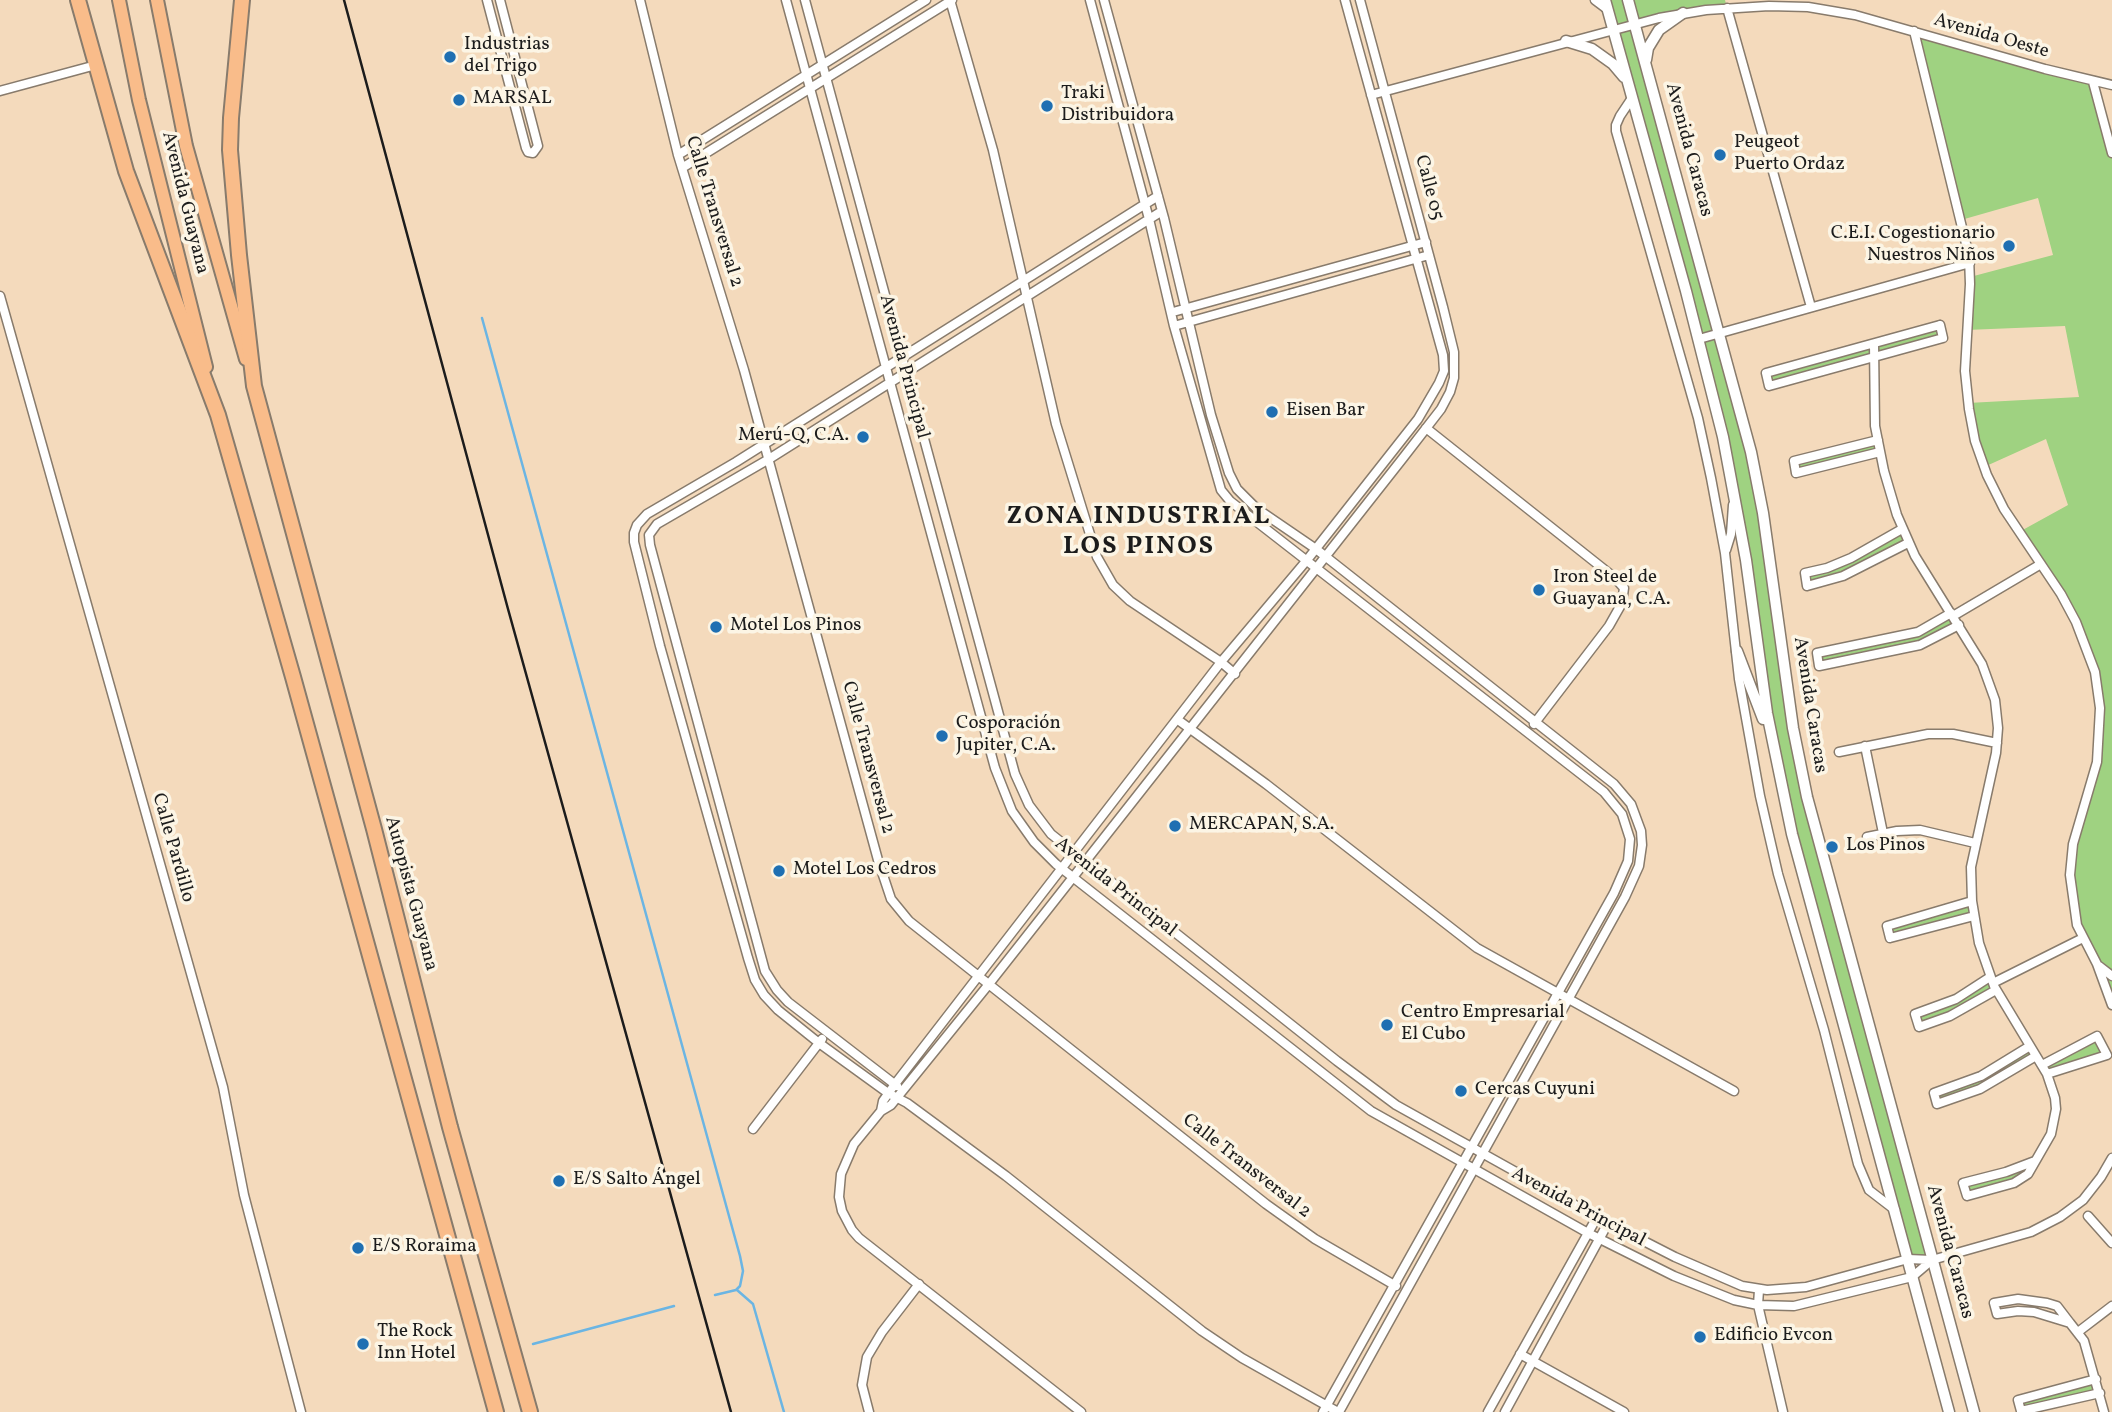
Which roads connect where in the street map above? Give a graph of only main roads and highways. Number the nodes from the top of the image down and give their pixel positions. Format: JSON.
{"nodes":[{"id":1,"x":78,"y":0,"type":"edge"},
{"id":2,"x":119,"y":0,"type":"edge"},
{"id":3,"x":157,"y":0,"type":"edge"},
{"id":4,"x":242,"y":0,"type":"edge"},
{"id":5,"x":254,"y":386,"type":"junction"},
{"id":6,"x":218,"y":415,"type":"junction"},
{"id":7,"x":496,"y":1412,"type":"edge"},
{"id":8,"x":530,"y":1412,"type":"edge"}],
"edges":[{"from":1,"to":6,"type":"highway"},
{"from":2,"to":6,"type":"main road","name":"Avenida Guayana"},
{"from":3,"to":5,"type":"main road","name":"Avenida Guayana"},
{"from":4,"to":5,"type":"highway","name":"Autopista Guayana"},
{"from":5,"to":8,"type":"highway","name":"Autopista Guayana"},
{"from":6,"to":7,"type":"highway"}]}
